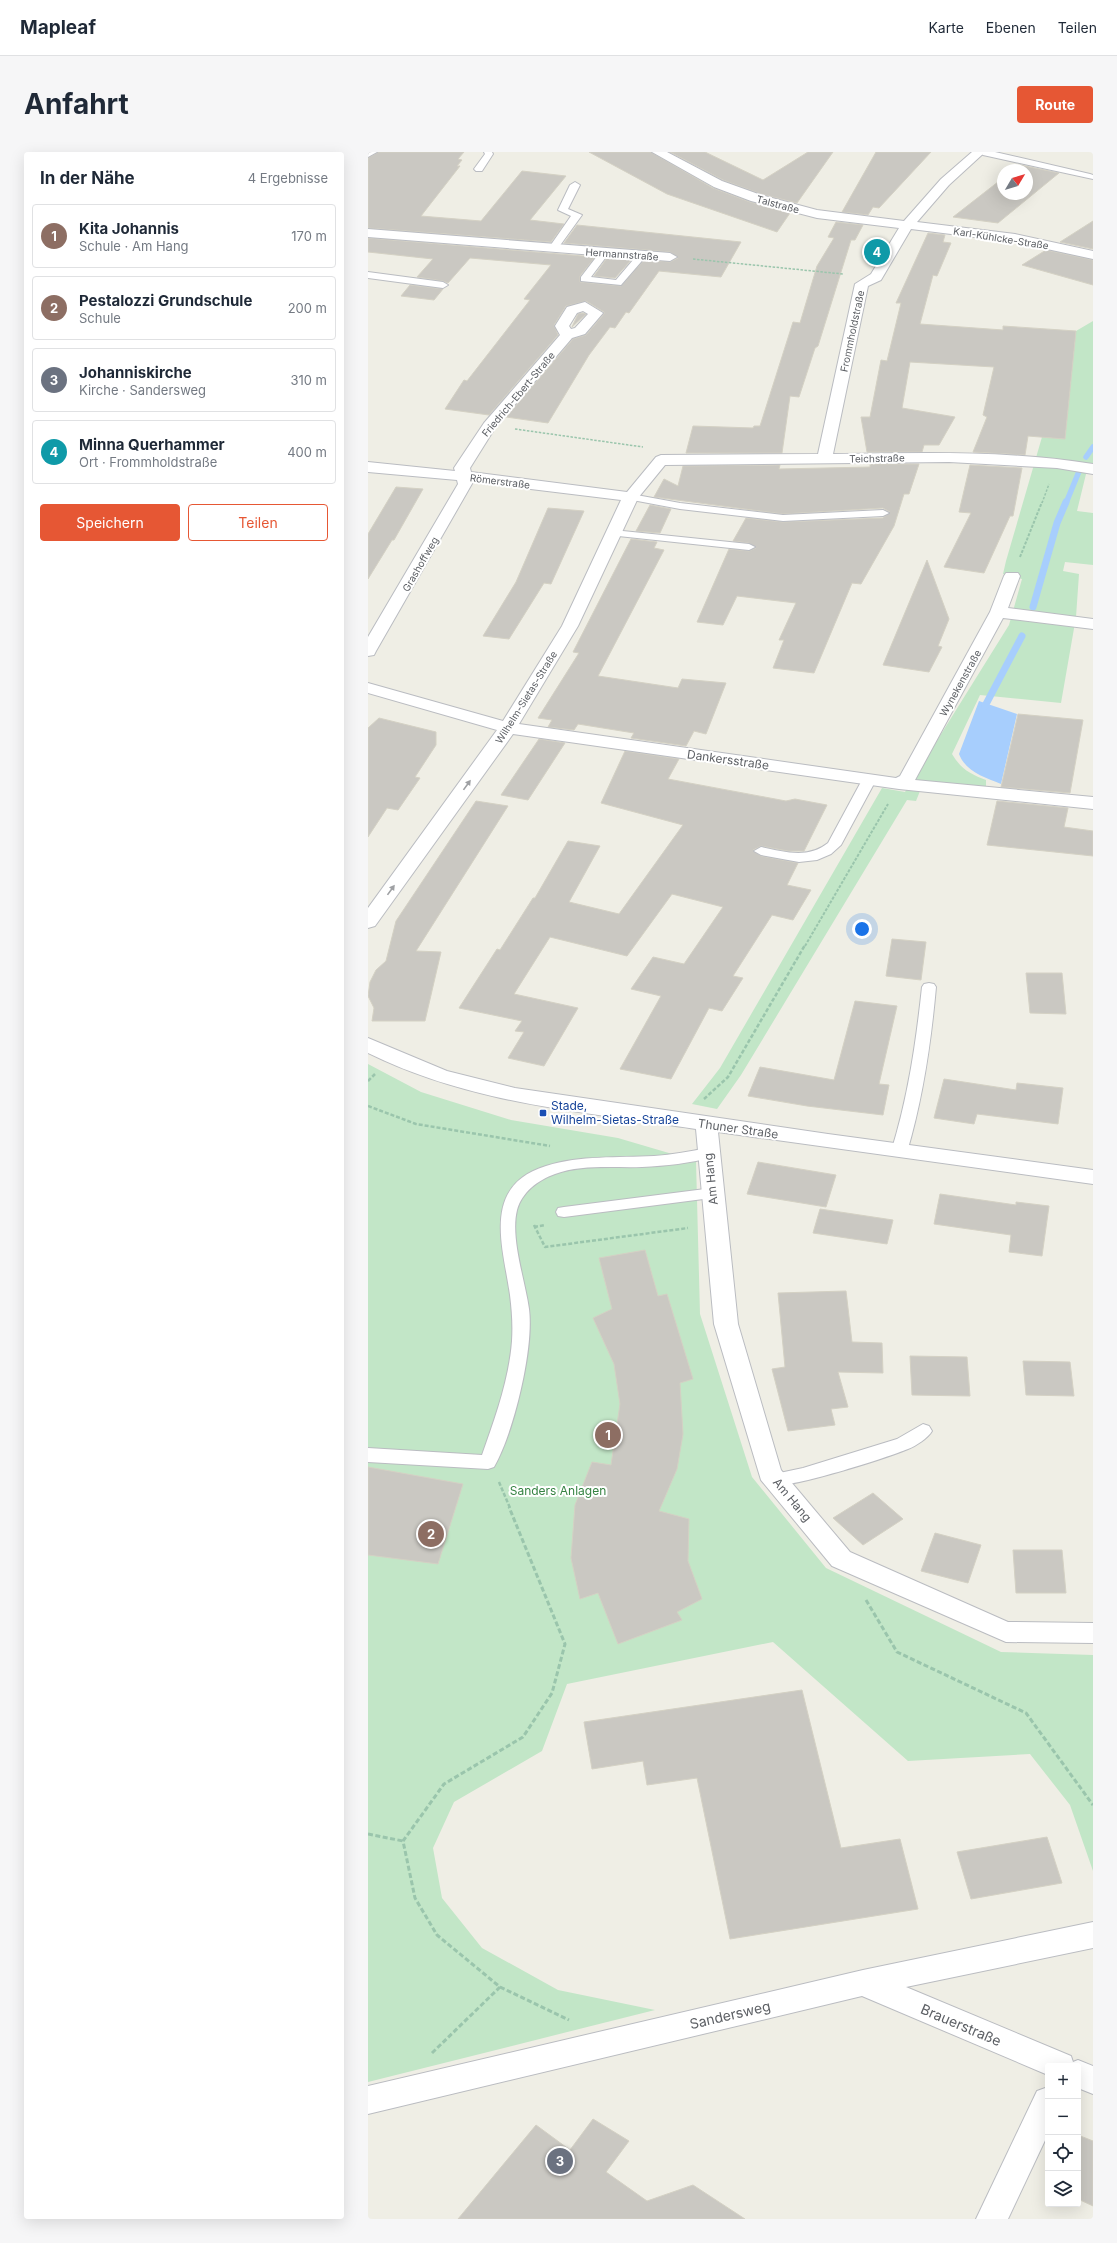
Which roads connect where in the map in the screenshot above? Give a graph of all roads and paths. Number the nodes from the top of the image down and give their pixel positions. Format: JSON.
{"nodes":[{"id":1,"x":372,"y":152,"type":"edge"},
{"id":2,"x":488,"y":152,"type":"edge"},
{"id":3,"x":658,"y":152,"type":"edge"},
{"id":4,"x":979,"y":152,"type":"edge"},
{"id":5,"x":983,"y":152,"type":"edge"},
{"id":6,"x":368,"y":154,"type":"edge"},
{"id":7,"x":479,"y":169,"type":"dead end"},
{"id":8,"x":1090,"y":177,"type":"dead end"},
{"id":9,"x":575,"y":185,"type":"dead end"},
{"id":10,"x":908,"y":224,"type":"junction"},
{"id":11,"x":368,"y":233,"type":"edge"},
{"id":12,"x":554,"y":249,"type":"junction"},
{"id":13,"x":604,"y":253,"type":"junction"},
{"id":14,"x":642,"y":255,"type":"junction"},
{"id":15,"x":1093,"y":255,"type":"edge"},
{"id":16,"x":670,"y":257,"type":"joint"},
{"id":17,"x":368,"y":274,"type":"edge"},
{"id":18,"x":876,"y":277,"type":"junction"},
{"id":19,"x":443,"y":285,"type":"dead end"},
{"id":20,"x":567,"y":335,"type":"dead end"},
{"id":21,"x":489,"y":426,"type":"junction"},
{"id":22,"x":824,"y":459,"type":"junction"},
{"id":23,"x":661,"y":460,"type":"junction"},
{"id":24,"x":1057,"y":463,"type":"junction"},
{"id":25,"x":368,"y":467,"type":"edge"},
{"id":26,"x":1093,"y":469,"type":"edge"},
{"id":27,"x":463,"y":476,"type":"junction"},
{"id":28,"x":631,"y":497,"type":"junction"},
{"id":29,"x":883,"y":513,"type":"dead end"},
{"id":30,"x":613,"y":533,"type":"junction"},
{"id":31,"x":749,"y":547,"type":"dead end"},
{"id":32,"x":1012,"y":576,"type":"joint"},
{"id":33,"x":998,"y":612,"type":"junction"},
{"id":34,"x":1093,"y":624,"type":"edge"},
{"id":35,"x":368,"y":651,"type":"edge"},
{"id":36,"x":368,"y":688,"type":"edge"},
{"id":37,"x":508,"y":728,"type":"junction"},
{"id":38,"x":869,"y":780,"type":"junction"},
{"id":39,"x":899,"y":784,"type":"junction"},
{"id":40,"x":1093,"y":803,"type":"edge"},
{"id":41,"x":761,"y":851,"type":"dead end"},
{"id":42,"x":368,"y":922,"type":"edge"},
{"id":43,"x":929,"y":987,"type":"dead end"},
{"id":44,"x":368,"y":1045,"type":"edge"},
{"id":45,"x":368,"y":1106,"type":"edge"},
{"id":46,"x":682,"y":1120,"type":"junction"},
{"id":47,"x":706,"y":1124,"type":"junction"},
{"id":48,"x":555,"y":1147,"type":"dead end"},
{"id":49,"x":900,"y":1152,"type":"junction"},
{"id":50,"x":708,"y":1153,"type":"junction"},
{"id":51,"x":1093,"y":1177,"type":"edge"},
{"id":52,"x":713,"y":1193,"type":"junction"},
{"id":53,"x":564,"y":1212,"type":"dead end"},
{"id":54,"x":923,"y":1431,"type":"dead end"},
{"id":55,"x":368,"y":1455,"type":"edge"},
{"id":56,"x":776,"y":1480,"type":"junction"},
{"id":57,"x":498,"y":1481,"type":"dead end"},
{"id":58,"x":865,"y":1599,"type":"dead end"},
{"id":59,"x":1093,"y":1633,"type":"edge"},
{"id":60,"x":1093,"y":1805,"type":"edge"},
{"id":61,"x":368,"y":1834,"type":"edge"},
{"id":62,"x":403,"y":1841,"type":"junction"},
{"id":63,"x":1093,"y":1935,"type":"edge"},
{"id":64,"x":863,"y":1983,"type":"junction"},
{"id":65,"x":500,"y":1988,"type":"junction"},
{"id":66,"x":572,"y":2022,"type":"dead end"},
{"id":67,"x":430,"y":2055,"type":"dead end"},
{"id":68,"x":1053,"y":2063,"type":"edge"},
{"id":69,"x":1081,"y":2075,"type":"edge"},
{"id":70,"x":1093,"y":2080,"type":"edge"},
{"id":71,"x":368,"y":2100,"type":"edge"},
{"id":72,"x":1045,"y":2107,"type":"edge"},
{"id":73,"x":992,"y":2219,"type":"edge"}],
"edges":[{"from":1,"to":6,"type":"lane"},
{"from":2,"to":7,"type":"lane"},
{"from":3,"to":10,"type":"street","name":"Talstraße"},
{"from":4,"to":10,"type":"street","name":"Frommholdstraße"},
{"from":5,"to":8,"type":"lane"},
{"from":9,"to":12,"type":"lane"},
{"from":10,"to":15,"type":"street","name":"Karl-Kühlcke-Straße"},
{"from":10,"to":18,"type":"street","name":"Frommholdstraße"},
{"from":11,"to":12,"type":"street","name":"Hermannstraße"},
{"from":12,"to":13,"type":"street","name":"Hermannstraße"},
{"from":13,"to":14,"type":"street","name":"Hermannstraße"},
{"from":13,"to":14,"type":"lane"},
{"from":14,"to":16,"type":"street","name":"Hermannstraße"},
{"from":16,"to":18,"type":"path","name":"Hermannstraße"},
{"from":17,"to":19,"type":"lane"},
{"from":18,"to":22,"type":"street","name":"Frommholdstraße"},
{"from":20,"to":21,"type":"street","name":"Friedrich-Ebert-Straße"},
{"from":21,"to":23,"type":"path"},
{"from":21,"to":27,"type":"street","name":"Friedrich-Ebert-Straße"},
{"from":22,"to":23,"type":"street","name":"Teichstraße"},
{"from":22,"to":24,"type":"street","name":"Teichstraße"},
{"from":23,"to":28,"type":"street","name":"Wilhelm-Sietas-Straße"},
{"from":24,"to":26,"type":"street","name":"Teichstraße"},
{"from":24,"to":32,"type":"path"},
{"from":25,"to":27,"type":"street","name":"Römerstraße"},
{"from":27,"to":28,"type":"street","name":"Römerstraße"},
{"from":27,"to":35,"type":"street","name":"Grashoffweg"},
{"from":28,"to":29,"type":"lane"},
{"from":28,"to":30,"type":"street","name":"Wilhelm-Sietas-Straße"},
{"from":30,"to":31,"type":"lane"},
{"from":30,"to":37,"type":"street","name":"Wilhelm-Sietas-Straße"},
{"from":32,"to":33,"type":"street","name":"Wynekenstraße"},
{"from":33,"to":34,"type":"street"},
{"from":33,"to":39,"type":"street","name":"Wynekenstraße"},
{"from":36,"to":37,"type":"street","name":"Dankersstraße"},
{"from":37,"to":38,"type":"street","name":"Dankersstraße"},
{"from":42,"to":37,"type":"street","name":"Wilhelm-Sietas-Straße","one_way":true},
{"from":38,"to":39,"type":"street","name":"Dankersstraße"},
{"from":38,"to":41,"type":"lane"},
{"from":39,"to":40,"type":"street","name":"Dankersstraße"},
{"from":39,"to":46,"type":"path"},
{"from":43,"to":49,"type":"lane"},
{"from":44,"to":46,"type":"street","name":"Thuner Straße"},
{"from":45,"to":48,"type":"path"},
{"from":46,"to":47,"type":"street","name":"Thuner Straße"},
{"from":47,"to":49,"type":"street","name":"Thuner Straße"},
{"from":47,"to":50,"type":"street","name":"Am Hang"},
{"from":49,"to":51,"type":"street","name":"Thuner Straße"},
{"from":50,"to":52,"type":"street","name":"Am Hang"},
{"from":50,"to":55,"type":"lane"},
{"from":52,"to":53,"type":"lane"},
{"from":52,"to":56,"type":"street","name":"Am Hang"},
{"from":54,"to":56,"type":"lane"},
{"from":56,"to":59,"type":"street","name":"Am Hang"},
{"from":57,"to":62,"type":"path"},
{"from":58,"to":60,"type":"path"},
{"from":61,"to":62,"type":"path"},
{"from":62,"to":65,"type":"path"},
{"from":63,"to":64,"type":"street","name":"Sandersweg"},
{"from":64,"to":68,"type":"street","name":"Brauerstraße"},
{"from":64,"to":71,"type":"street","name":"Sandersweg"},
{"from":65,"to":66,"type":"path"},
{"from":65,"to":67,"type":"path"},
{"from":69,"to":70,"type":"street"},
{"from":72,"to":73,"type":"street"}]}
